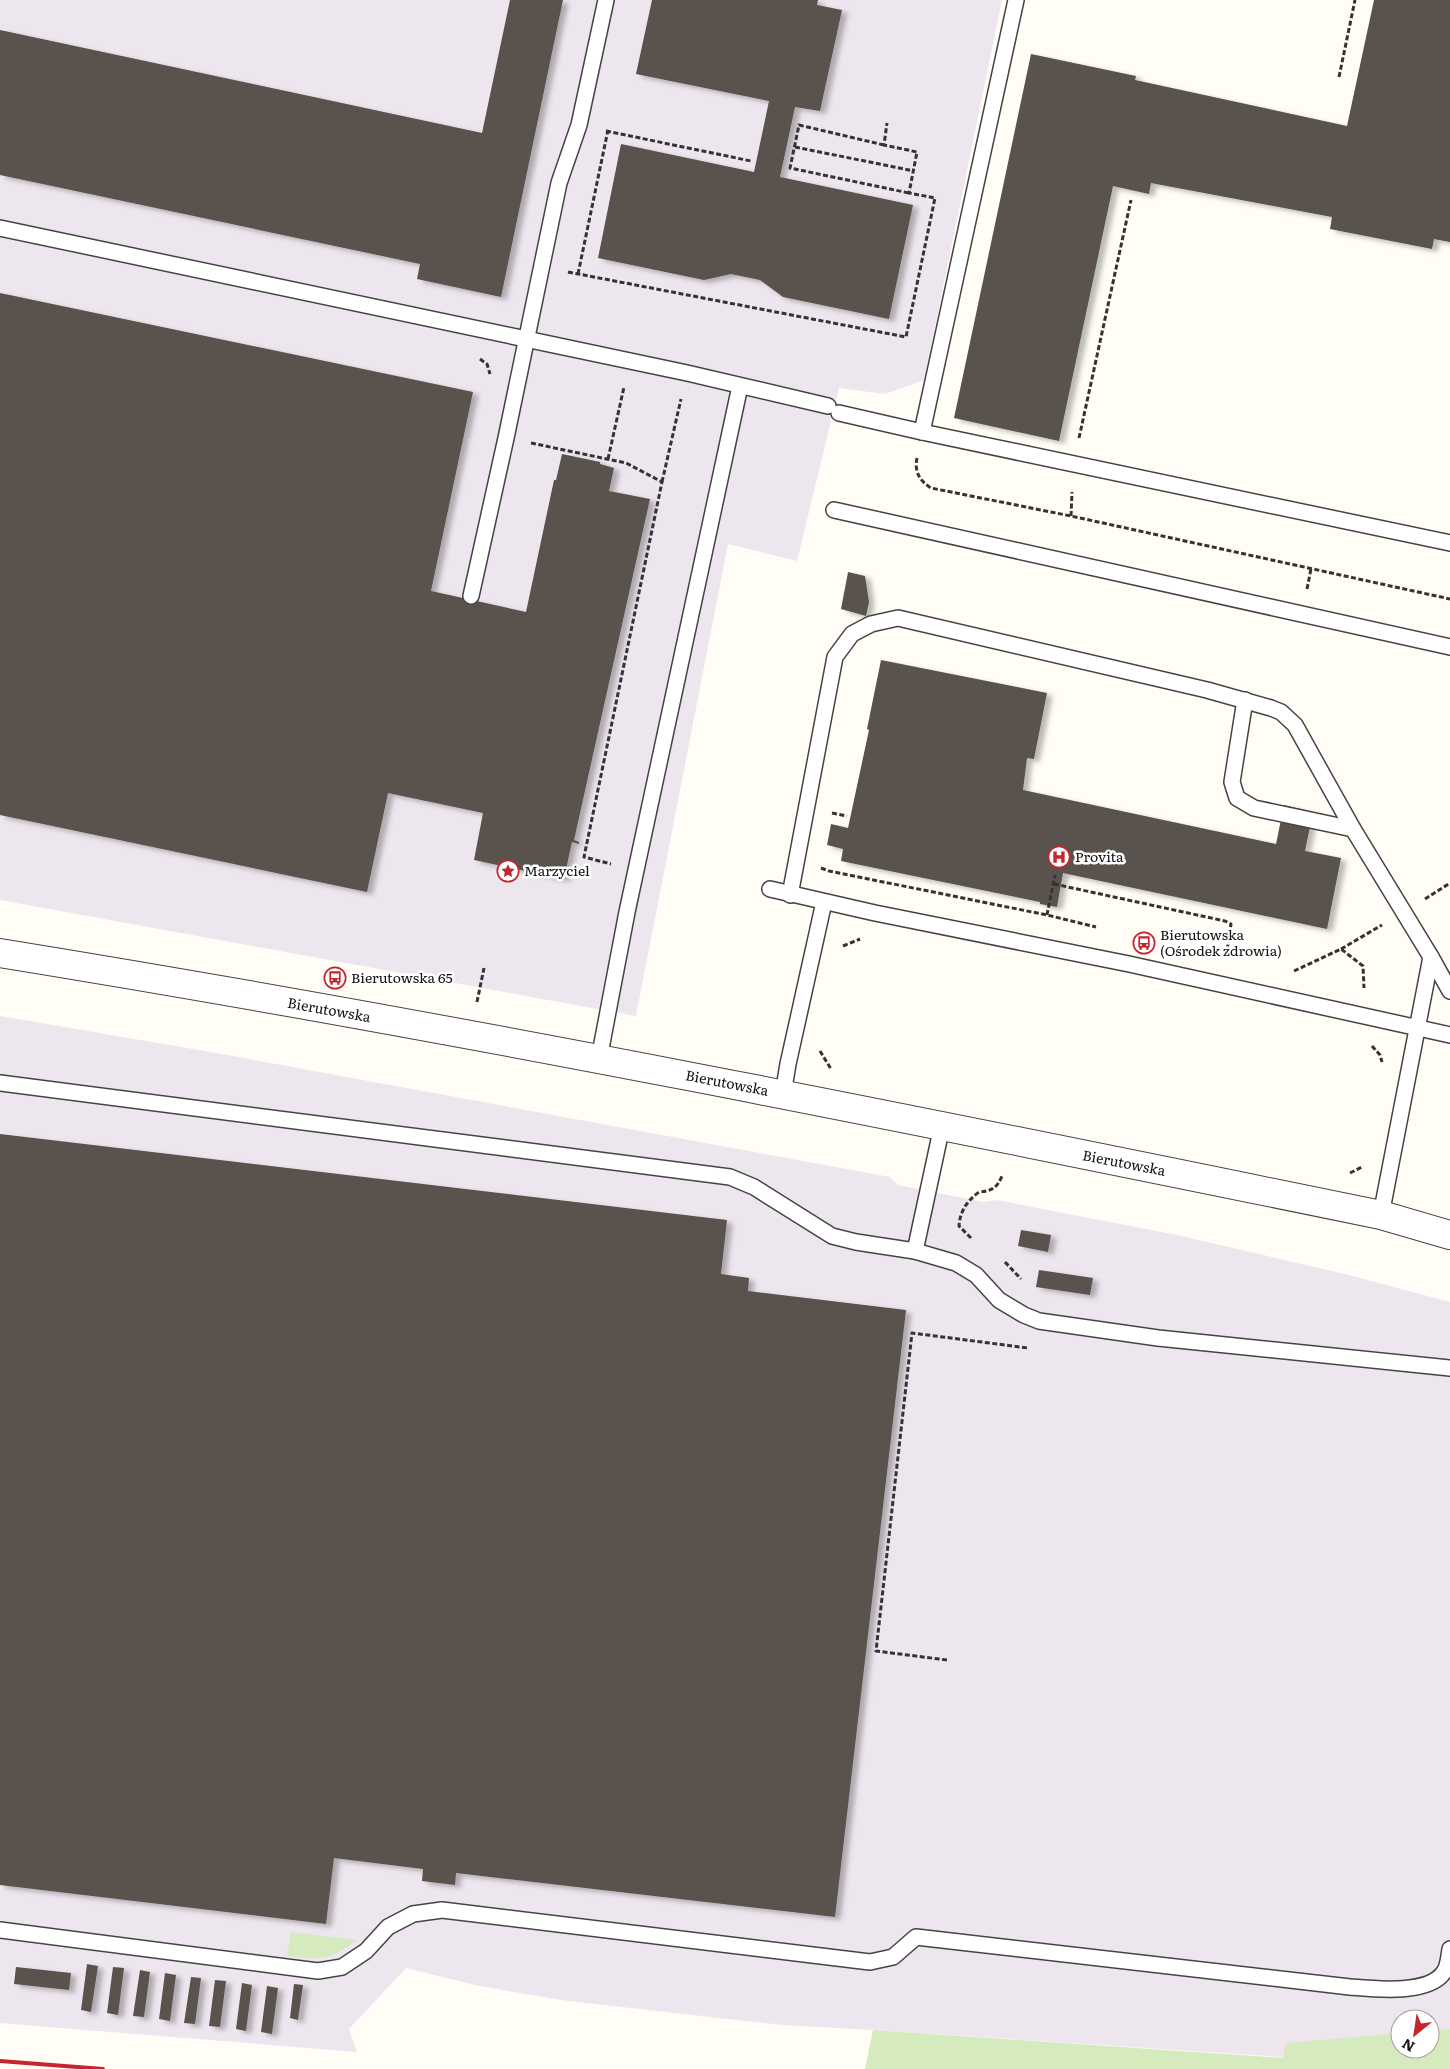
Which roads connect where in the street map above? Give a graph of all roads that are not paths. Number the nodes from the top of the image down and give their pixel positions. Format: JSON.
{"nodes":[{"id":1,"x":606,"y":0,"type":"edge"},
{"id":2,"x":1016,"y":0,"type":"edge"},
{"id":3,"x":0,"y":228,"type":"edge"},
{"id":4,"x":527,"y":339,"type":"junction"},
{"id":5,"x":740,"y":386,"type":"junction"},
{"id":6,"x":922,"y":432,"type":"junction"},
{"id":7,"x":834,"y":510,"type":"dead end"},
{"id":8,"x":1450,"y":543,"type":"edge"},
{"id":9,"x":471,"y":596,"type":"dead end"},
{"id":10,"x":1450,"y":647,"type":"edge"},
{"id":11,"x":1245,"y":700,"type":"junction"},
{"id":12,"x":1353,"y":829,"type":"junction"},
{"id":13,"x":770,"y":889,"type":"dead end"},
{"id":14,"x":790,"y":895,"type":"junction"},
{"id":15,"x":824,"y":902,"type":"junction"},
{"id":16,"x":0,"y":953,"type":"edge"},
{"id":17,"x":1431,"y":957,"type":"junction"},
{"id":18,"x":1450,"y":991,"type":"edge"},
{"id":19,"x":1416,"y":1027,"type":"junction"},
{"id":20,"x":1450,"y":1035,"type":"edge"},
{"id":21,"x":599,"y":1059,"type":"junction"},
{"id":22,"x":0,"y":1083,"type":"edge"},
{"id":23,"x":783,"y":1094,"type":"junction"},
{"id":24,"x":942,"y":1126,"type":"junction"},
{"id":25,"x":1381,"y":1215,"type":"junction"},
{"id":26,"x":1450,"y":1235,"type":"edge"},
{"id":27,"x":915,"y":1251,"type":"junction"},
{"id":28,"x":1450,"y":1368,"type":"edge"},
{"id":29,"x":0,"y":1930,"type":"edge"},
{"id":30,"x":1450,"y":1949,"type":"edge"}],
"edges":[{"from":1,"to":4,"type":"lane"},
{"from":2,"to":6,"type":"lane"},
{"from":3,"to":4,"type":"lane"},
{"from":4,"to":5,"type":"lane"},
{"from":4,"to":9,"type":"lane"},
{"from":5,"to":6,"type":"lane"},
{"from":5,"to":21,"type":"lane"},
{"from":6,"to":8,"type":"lane"},
{"from":7,"to":10,"type":"lane"},
{"from":11,"to":12,"type":"lane"},
{"from":11,"to":12,"type":"lane"},
{"from":11,"to":14,"type":"lane"},
{"from":12,"to":17,"type":"lane"},
{"from":13,"to":14,"type":"lane"},
{"from":14,"to":15,"type":"lane"},
{"from":15,"to":19,"type":"lane"},
{"from":15,"to":23,"type":"lane"},
{"from":16,"to":21,"type":"street","name":"Bierutowska"},
{"from":17,"to":18,"type":"lane"},
{"from":17,"to":19,"type":"lane"},
{"from":19,"to":20,"type":"lane"},
{"from":19,"to":25,"type":"lane"},
{"from":21,"to":23,"type":"street","name":"Bierutowska"},
{"from":22,"to":27,"type":"lane"},
{"from":23,"to":24,"type":"street","name":"Bierutowska"},
{"from":24,"to":25,"type":"street","name":"Bierutowska"},
{"from":24,"to":27,"type":"lane"},
{"from":25,"to":26,"type":"street","name":"Bierutowska"},
{"from":27,"to":28,"type":"lane"},
{"from":29,"to":30,"type":"lane"}]}
